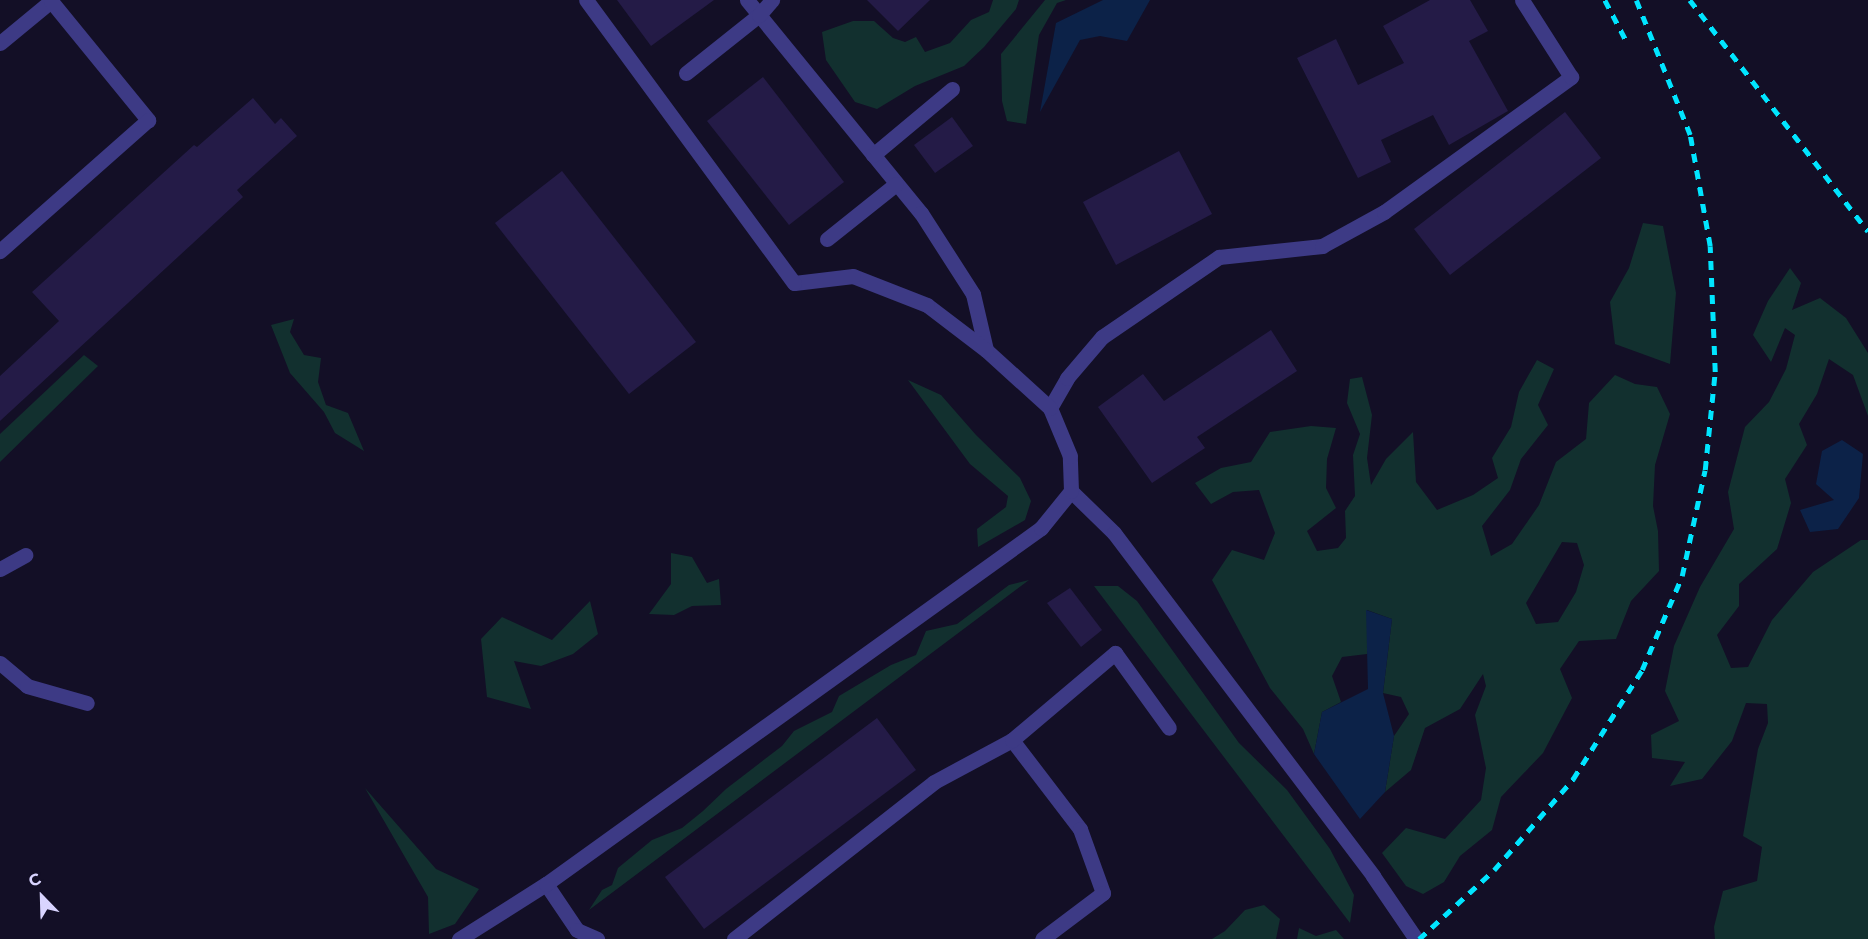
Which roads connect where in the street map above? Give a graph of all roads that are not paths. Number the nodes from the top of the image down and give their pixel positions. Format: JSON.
{"nodes":[{"id":1,"x":585,"y":0,"type":"edge"},
{"id":2,"x":747,"y":0,"type":"edge"},
{"id":3,"x":772,"y":0,"type":"edge"},
{"id":4,"x":1522,"y":0,"type":"edge"},
{"id":5,"x":759,"y":15,"type":"junction"},
{"id":6,"x":0,"y":43,"type":"edge"},
{"id":7,"x":686,"y":73,"type":"dead end"},
{"id":8,"x":952,"y":89,"type":"dead end"},
{"id":9,"x":873,"y":155,"type":"junction"},
{"id":10,"x":897,"y":184,"type":"junction"},
{"id":11,"x":827,"y":239,"type":"dead end"},
{"id":12,"x":0,"y":251,"type":"edge"},
{"id":13,"x":986,"y":350,"type":"junction"},
{"id":14,"x":1050,"y":408,"type":"junction"},
{"id":15,"x":1071,"y":491,"type":"junction"},
{"id":16,"x":25,"y":555,"type":"dead end"},
{"id":17,"x":0,"y":569,"type":"edge"},
{"id":18,"x":0,"y":663,"type":"edge"},
{"id":19,"x":87,"y":702,"type":"dead end"},
{"id":20,"x":1169,"y":728,"type":"dead end"},
{"id":21,"x":1012,"y":740,"type":"junction"},
{"id":22,"x":546,"y":884,"type":"junction"},
{"id":23,"x":459,"y":939,"type":"edge"},
{"id":24,"x":597,"y":939,"type":"edge"},
{"id":25,"x":734,"y":939,"type":"edge"},
{"id":26,"x":1042,"y":939,"type":"edge"},
{"id":27,"x":1416,"y":939,"type":"edge"}],
"edges":[{"from":1,"to":13,"type":"lane"},
{"from":2,"to":5,"type":"lane"},
{"from":3,"to":5,"type":"lane"},
{"from":4,"to":14,"type":"lane"},
{"from":5,"to":7,"type":"lane"},
{"from":5,"to":9,"type":"lane"},
{"from":6,"to":12,"type":"lane"},
{"from":8,"to":9,"type":"lane"},
{"from":9,"to":10,"type":"lane"},
{"from":10,"to":11,"type":"lane"},
{"from":10,"to":13,"type":"lane"},
{"from":13,"to":14,"type":"lane"},
{"from":14,"to":15,"type":"lane"},
{"from":15,"to":22,"type":"lane"},
{"from":15,"to":27,"type":"lane"},
{"from":16,"to":17,"type":"lane"},
{"from":18,"to":19,"type":"lane"},
{"from":20,"to":21,"type":"lane"},
{"from":21,"to":25,"type":"lane"},
{"from":21,"to":26,"type":"lane"},
{"from":22,"to":23,"type":"lane"},
{"from":22,"to":24,"type":"lane"}]}
